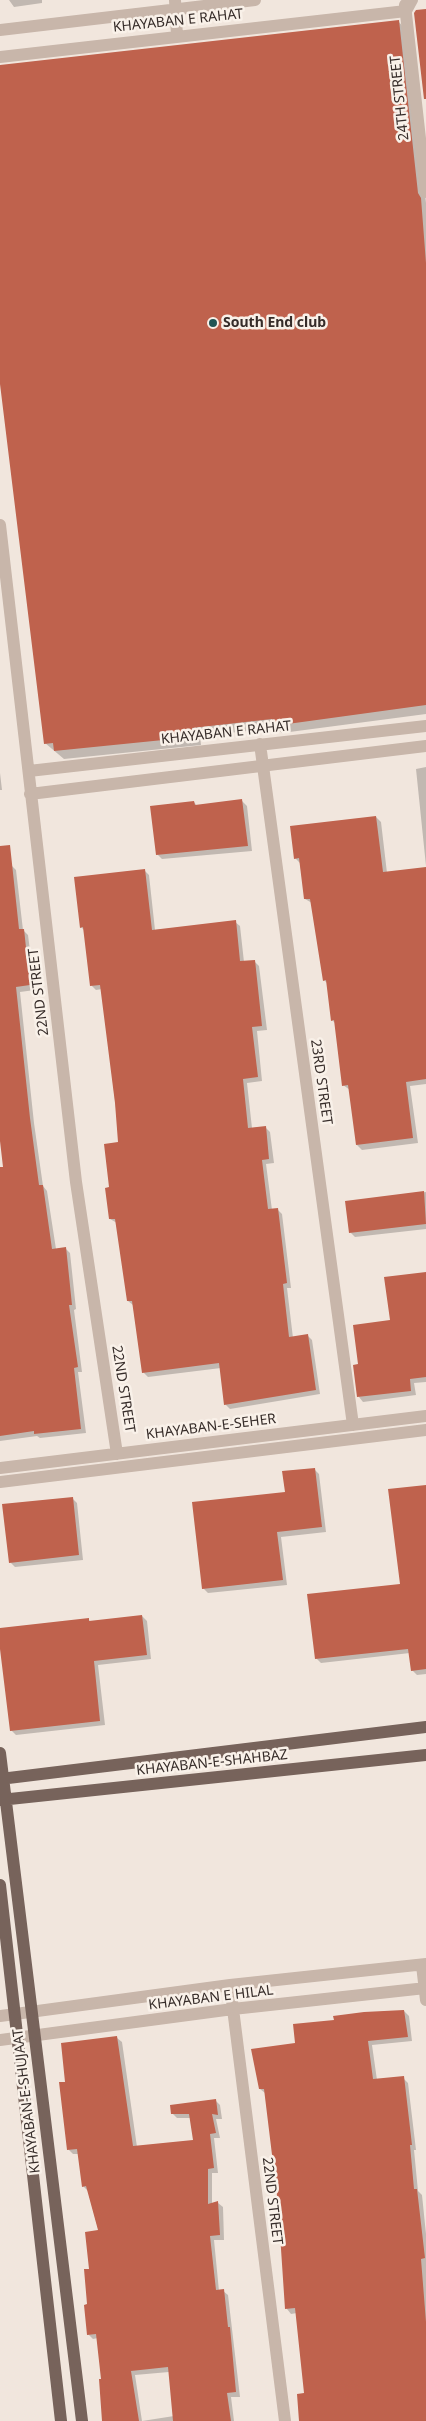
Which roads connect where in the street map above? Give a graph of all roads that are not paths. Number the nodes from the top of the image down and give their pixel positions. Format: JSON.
{"nodes":[{"id":1,"x":256,"y":0,"type":"edge"},
{"id":2,"x":412,"y":0,"type":"edge"},
{"id":3,"x":175,"y":5,"type":"edge"},
{"id":4,"x":405,"y":6,"type":"edge"},
{"id":5,"x":0,"y":30,"type":"edge"},
{"id":6,"x":178,"y":36,"type":"junction"},
{"id":7,"x":0,"y":57,"type":"edge"},
{"id":8,"x":426,"y":192,"type":"edge"},
{"id":9,"x":0,"y":525,"type":"edge"},
{"id":10,"x":426,"y":726,"type":"edge"},
{"id":11,"x":260,"y":744,"type":"junction"},
{"id":12,"x":426,"y":746,"type":"edge"},
{"id":13,"x":262,"y":766,"type":"junction"},
{"id":14,"x":29,"y":771,"type":"junction"},
{"id":15,"x":30,"y":794,"type":"junction"},
{"id":16,"x":426,"y":1416,"type":"edge"},
{"id":17,"x":353,"y":1425,"type":"junction"},
{"id":18,"x":426,"y":1430,"type":"edge"},
{"id":19,"x":117,"y":1454,"type":"junction"},
{"id":20,"x":0,"y":1468,"type":"edge"},
{"id":21,"x":0,"y":1482,"type":"edge"},
{"id":22,"x":426,"y":1727,"type":"edge"},
{"id":23,"x":0,"y":1753,"type":"edge"},
{"id":24,"x":426,"y":1755,"type":"edge"},
{"id":25,"x":2,"y":1778,"type":"edge"},
{"id":26,"x":3,"y":1800,"type":"edge"},
{"id":27,"x":0,"y":1885,"type":"edge"},
{"id":28,"x":424,"y":1965,"type":"edge"},
{"id":29,"x":230,"y":1985,"type":"junction"},
{"id":30,"x":425,"y":1992,"type":"edge"},
{"id":31,"x":233,"y":2009,"type":"junction"},
{"id":32,"x":32,"y":2012,"type":"junction"},
{"id":33,"x":15,"y":2014,"type":"junction"},
{"id":34,"x":0,"y":2016,"type":"edge"},
{"id":35,"x":34,"y":2037,"type":"junction"},
{"id":36,"x":18,"y":2039,"type":"junction"},
{"id":37,"x":0,"y":2040,"type":"edge"},
{"id":38,"x":61,"y":2421,"type":"edge"},
{"id":39,"x":82,"y":2421,"type":"edge"},
{"id":40,"x":285,"y":2421,"type":"edge"}],
"edges":[{"from":1,"to":3,"type":"street","name":"KHAYABAN E RAHAT"},
{"from":2,"to":4,"type":"street"},
{"from":3,"to":5,"type":"street","name":"KHAYABAN E RAHAT"},
{"from":3,"to":6,"type":"street"},
{"from":4,"to":6,"type":"street","name":"KHAYABAN E RAHAT"},
{"from":4,"to":8,"type":"street","name":"24TH STREET"},
{"from":6,"to":7,"type":"street","name":"KHAYABAN E RAHAT"},
{"from":9,"to":14,"type":"street","name":"22ND STREET"},
{"from":10,"to":11,"type":"street","name":"KHAYABAN E RAHAT"},
{"from":11,"to":13,"type":"street","name":"23RD STREET"},
{"from":11,"to":14,"type":"street","name":"KHAYABAN E RAHAT"},
{"from":12,"to":13,"type":"street"},
{"from":13,"to":15,"type":"street"},
{"from":13,"to":17,"type":"street","name":"23RD STREET"},
{"from":14,"to":15,"type":"street","name":"22ND STREET"},
{"from":15,"to":19,"type":"street","name":"22ND STREET"},
{"from":16,"to":17,"type":"street","name":"KHAYABAN-E-SEHER"},
{"from":17,"to":19,"type":"street","name":"KHAYABAN-E-SEHER"},
{"from":18,"to":21,"type":"street"},
{"from":19,"to":20,"type":"street","name":"KHAYABAN-E-SEHER"},
{"from":22,"to":25,"type":"main road","name":"KHAYABAN-E-SHAHBAZ"},
{"from":23,"to":25,"type":"main road","name":"KHAYABAN-E-SHUJAAT"},
{"from":24,"to":26,"type":"main road","name":"KHAYABAN-E-SHAHBAZ"},
{"from":25,"to":26,"type":"main road","name":"KHAYABAN-E-SHUJAAT"},
{"from":26,"to":32,"type":"main road","name":"KHAYABAN-E-SHUJAAT"},
{"from":27,"to":33,"type":"main road","name":"KHAYABAN-E-SHUJAAT"},
{"from":28,"to":29,"type":"street","name":"KHAYABAN E HILAL"},
{"from":28,"to":30,"type":"street"},
{"from":29,"to":31,"type":"street","name":"22ND STREET"},
{"from":29,"to":32,"type":"street","name":"KHAYABAN E HILAL"},
{"from":30,"to":31,"type":"street","name":"KHAYABAN E HILAL"},
{"from":31,"to":35,"type":"street","name":"KHAYABAN E HILAL"},
{"from":31,"to":40,"type":"street","name":"22ND STREET"},
{"from":32,"to":33,"type":"street","name":"KHAYABAN E HILAL"},
{"from":32,"to":35,"type":"main road","name":"KHAYABAN-E-SHUJAAT"},
{"from":33,"to":34,"type":"street","name":"KHAYABAN E HILAL"},
{"from":33,"to":36,"type":"main road","name":"KHAYABAN-E-SHUJAAT"},
{"from":35,"to":36,"type":"street","name":"KHAYABAN E HILAL"},
{"from":35,"to":39,"type":"main road","name":"KHAYABAN-E-SHUJAAT"},
{"from":36,"to":37,"type":"street","name":"KHAYABAN E HILAL"},
{"from":36,"to":38,"type":"main road","name":"KHAYABAN-E-SHUJAAT"}]}
